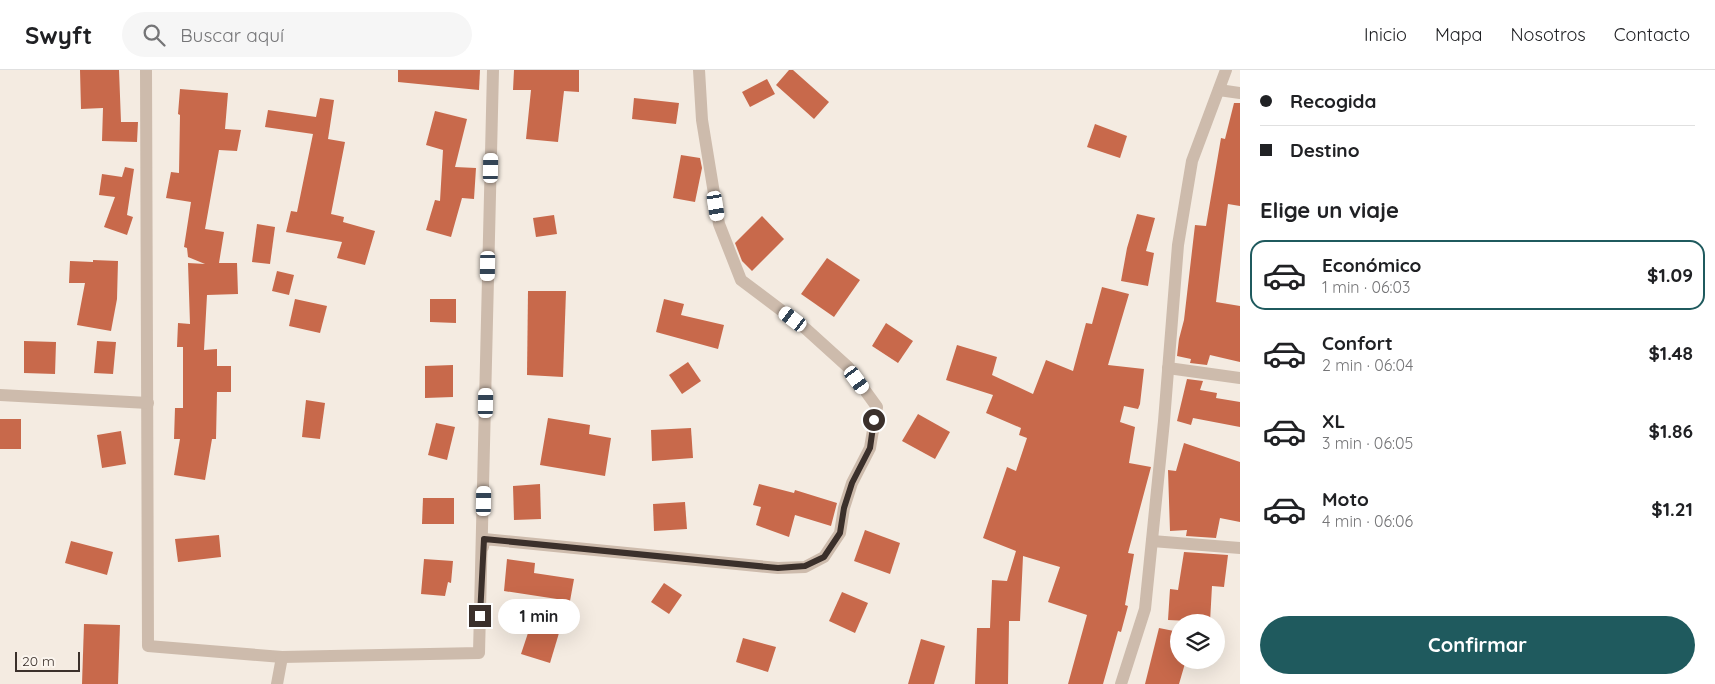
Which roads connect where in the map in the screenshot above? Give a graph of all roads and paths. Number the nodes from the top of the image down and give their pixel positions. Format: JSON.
{"nodes":[{"id":1,"x":146,"y":70,"type":"edge"},
{"id":2,"x":493,"y":70,"type":"edge"},
{"id":3,"x":699,"y":70,"type":"edge"},
{"id":4,"x":1226,"y":70,"type":"edge"},
{"id":5,"x":1219,"y":90,"type":"junction"},
{"id":6,"x":1240,"y":93,"type":"edge"},
{"id":7,"x":1168,"y":368,"type":"junction"},
{"id":8,"x":1240,"y":378,"type":"edge"},
{"id":9,"x":0,"y":395,"type":"edge"},
{"id":10,"x":148,"y":403,"type":"junction"},
{"id":11,"x":1152,"y":541,"type":"junction"},
{"id":12,"x":1240,"y":548,"type":"edge"},
{"id":13,"x":482,"y":560,"type":"junction"},
{"id":14,"x":282,"y":657,"type":"junction"},
{"id":15,"x":277,"y":684,"type":"edge"},
{"id":16,"x":1121,"y":684,"type":"edge"}],
"edges":[{"from":1,"to":10,"type":"street"},
{"from":2,"to":13,"type":"street"},
{"from":3,"to":13,"type":"street"},
{"from":4,"to":5,"type":"street"},
{"from":5,"to":6,"type":"street"},
{"from":5,"to":7,"type":"street"},
{"from":7,"to":8,"type":"street"},
{"from":7,"to":11,"type":"street"},
{"from":9,"to":10,"type":"street"},
{"from":10,"to":14,"type":"street"},
{"from":11,"to":12,"type":"street"},
{"from":11,"to":16,"type":"street"},
{"from":13,"to":14,"type":"street"},
{"from":14,"to":15,"type":"street"}]}
